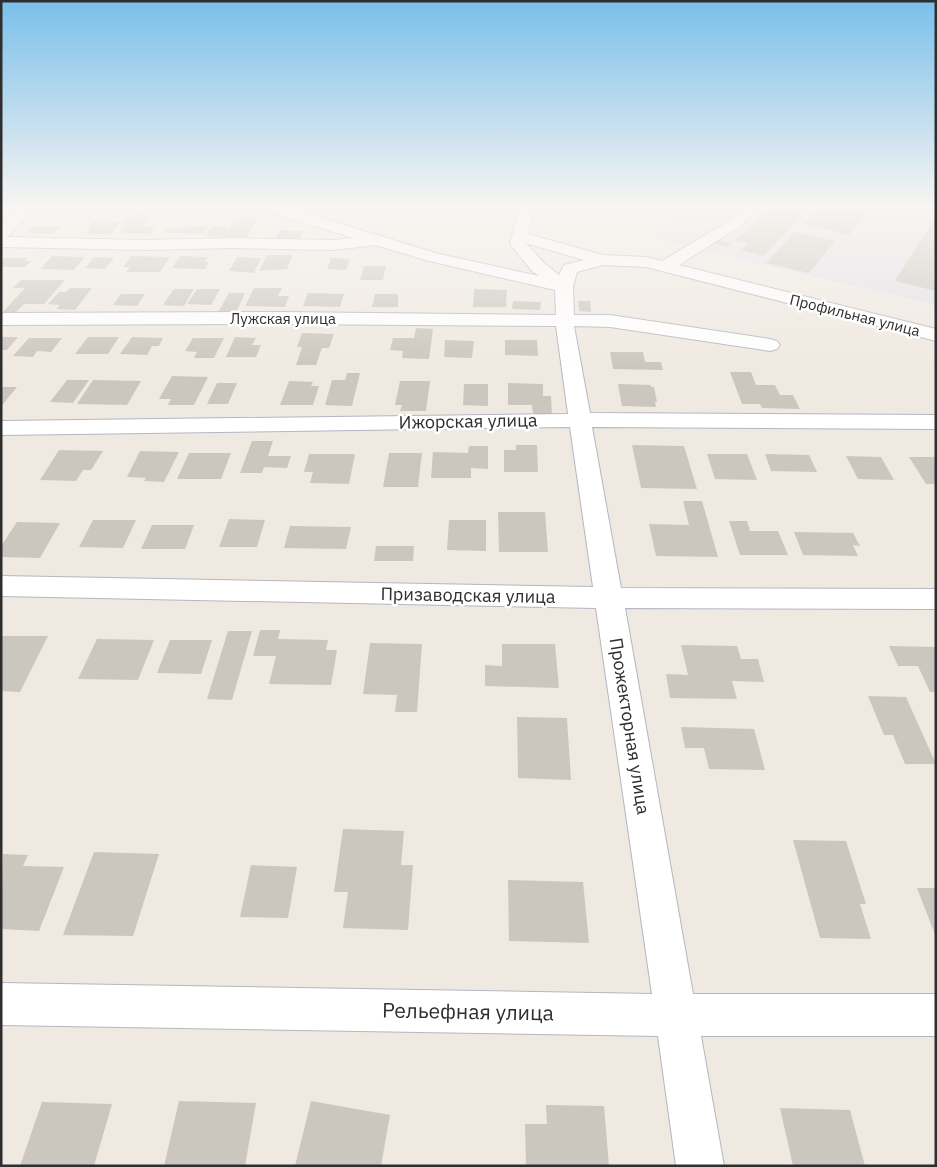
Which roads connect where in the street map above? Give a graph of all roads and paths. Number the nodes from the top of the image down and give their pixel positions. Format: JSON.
{"nodes":[{"id":1,"x":442,"y":259,"type":"edge"},
{"id":2,"x":531,"y":259,"type":"edge"},
{"id":3,"x":675,"y":259,"type":"edge"},
{"id":4,"x":603,"y":260,"type":"joint"},
{"id":5,"x":664,"y":266,"type":"junction"},
{"id":6,"x":564,"y":286,"type":"junction"},
{"id":7,"x":1,"y":319,"type":"edge"},
{"id":8,"x":565,"y":321,"type":"junction"},
{"id":9,"x":936,"y":335,"type":"edge"},
{"id":10,"x":770,"y":345,"type":"dead end"},
{"id":11,"x":581,"y":420,"type":"junction"},
{"id":12,"x":936,"y":422,"type":"edge"},
{"id":13,"x":1,"y":428,"type":"edge"},
{"id":14,"x":1,"y":586,"type":"edge"},
{"id":15,"x":609,"y":598,"type":"junction"},
{"id":16,"x":936,"y":599,"type":"edge"},
{"id":17,"x":1,"y":1004,"type":"edge"},
{"id":18,"x":676,"y":1015,"type":"junction"},
{"id":19,"x":936,"y":1015,"type":"edge"},
{"id":20,"x":700,"y":1166,"type":"edge"}],
"edges":[{"from":1,"to":6,"type":"street"},
{"from":2,"to":6,"type":"street"},
{"from":3,"to":5,"type":"street"},
{"from":4,"to":5,"type":"street","name":"Профильная улица"},
{"from":4,"to":6,"type":"street","name":"Профильная улица"},
{"from":5,"to":9,"type":"street","name":"Профильная улица"},
{"from":6,"to":8,"type":"street","name":"Прожекторная улица"},
{"from":7,"to":8,"type":"street","name":"Лужская улица"},
{"from":8,"to":10,"type":"street","name":"Лужская улица"},
{"from":8,"to":11,"type":"street","name":"Прожекторная улица"},
{"from":11,"to":12,"type":"street","name":"Ижорская улица"},
{"from":11,"to":13,"type":"street","name":"Ижорская улица"},
{"from":11,"to":15,"type":"street","name":"Прожекторная улица"},
{"from":14,"to":15,"type":"street","name":"Призаводская улица"},
{"from":15,"to":16,"type":"street","name":"Призаводская улица"},
{"from":15,"to":18,"type":"street","name":"Прожекторная улица"},
{"from":17,"to":18,"type":"street","name":"Рельефная улица"},
{"from":18,"to":19,"type":"street","name":"Рельефная улица"},
{"from":18,"to":20,"type":"street","name":"Прожекторная улица"}]}
